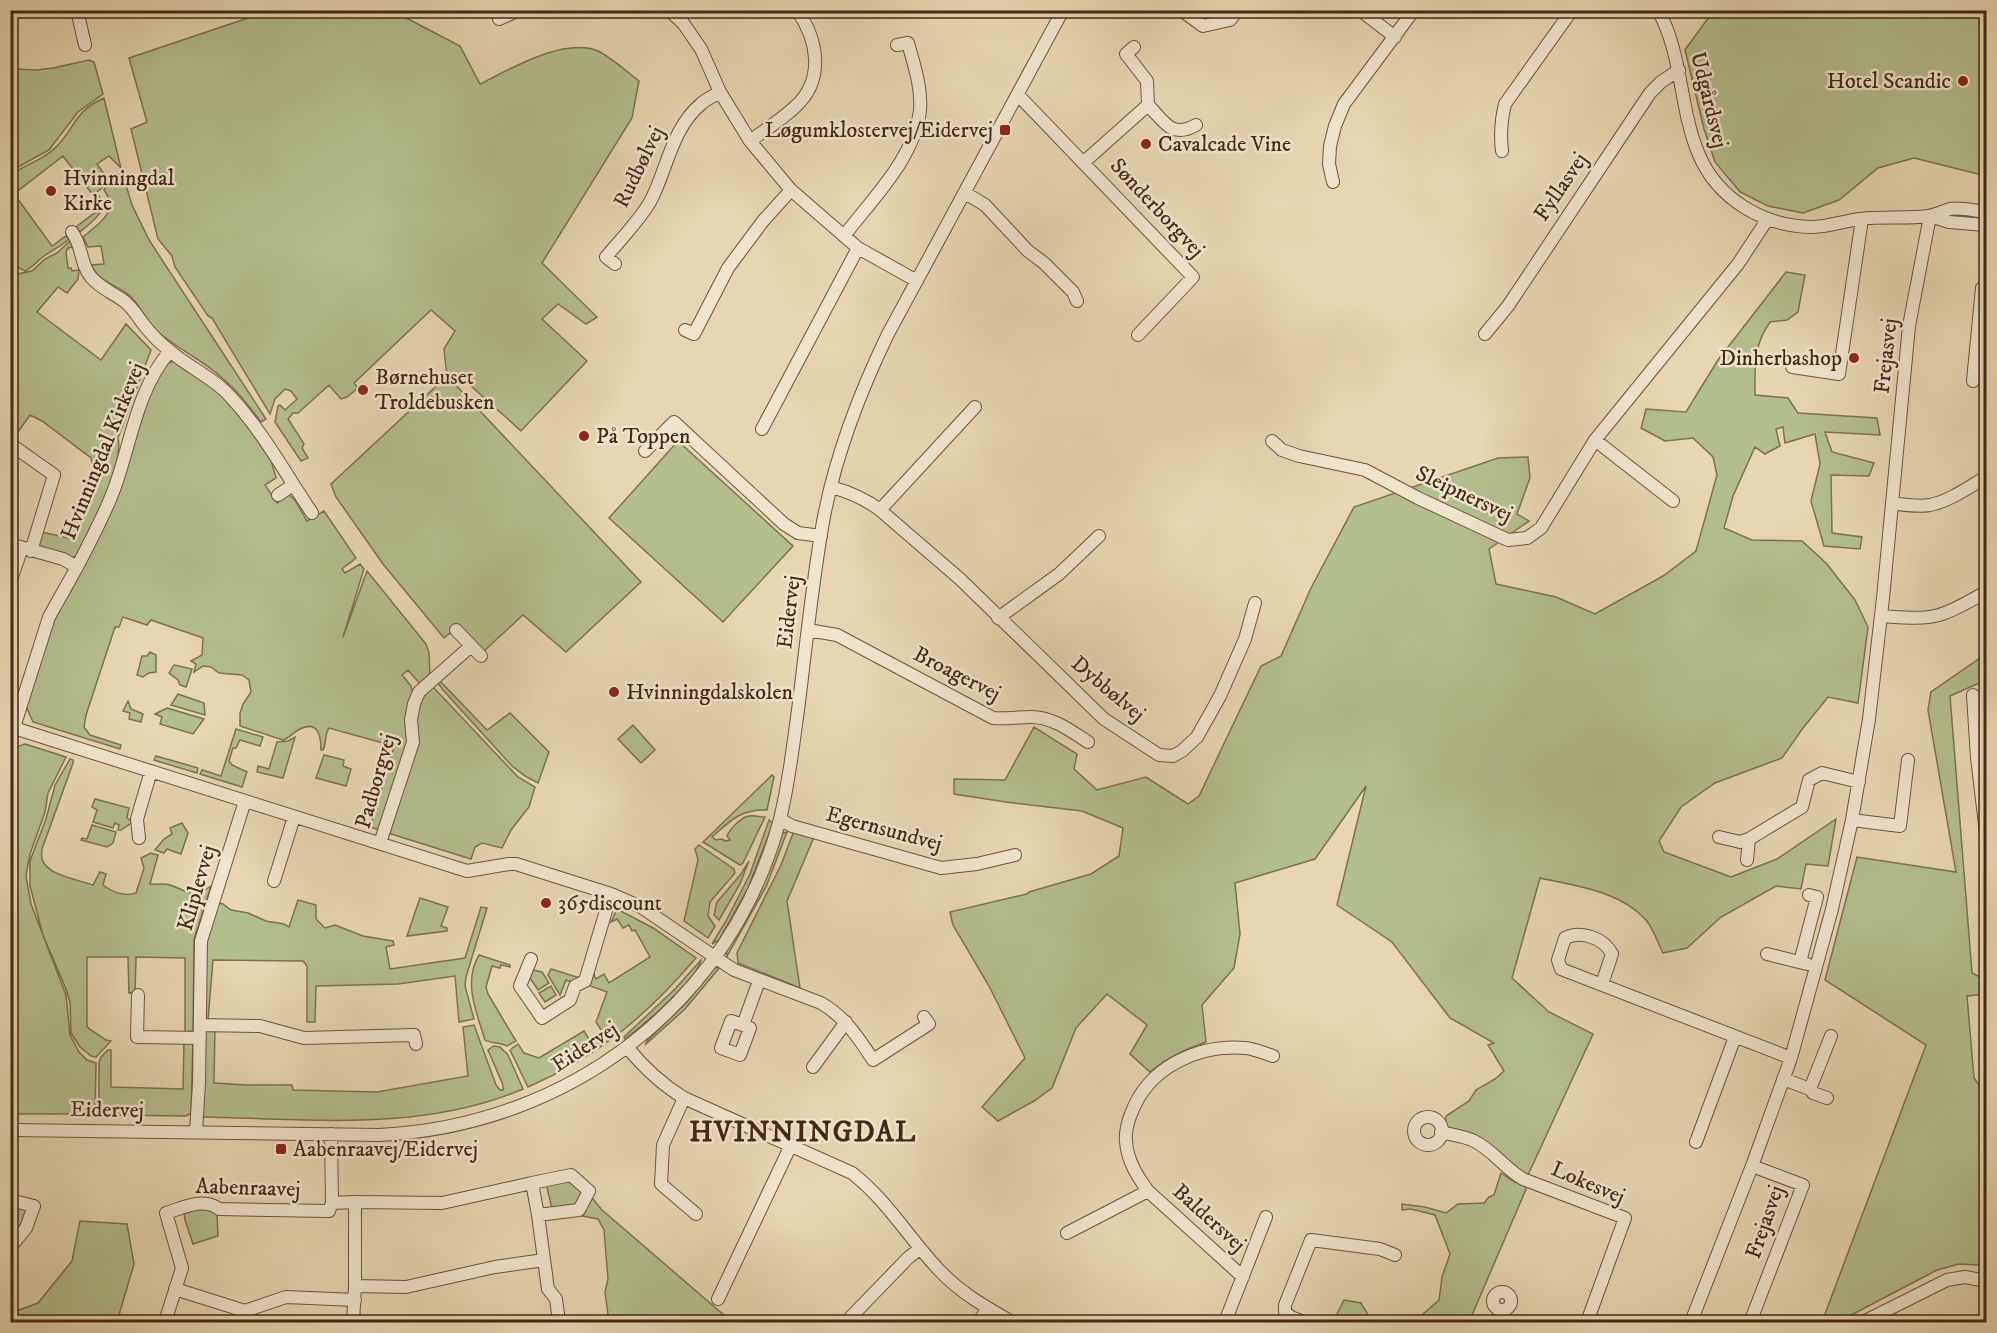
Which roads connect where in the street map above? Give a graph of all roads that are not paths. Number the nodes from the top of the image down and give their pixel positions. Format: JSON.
{"nodes":[{"id":1,"x":76,"y":10,"type":"edge"},
{"id":2,"x":519,"y":10,"type":"edge"},
{"id":3,"x":669,"y":10,"type":"edge"},
{"id":4,"x":796,"y":10,"type":"edge"},
{"id":5,"x":1181,"y":10,"type":"edge"},
{"id":6,"x":1238,"y":10,"type":"edge"},
{"id":7,"x":1360,"y":10,"type":"edge"},
{"id":8,"x":1414,"y":10,"type":"edge"},
{"id":9,"x":1572,"y":10,"type":"edge"},
{"id":10,"x":1658,"y":10,"type":"edge"},
{"id":11,"x":1059,"y":12,"type":"edge"},
{"id":12,"x":499,"y":19,"type":"dead end"},
{"id":13,"x":1395,"y":37,"type":"junction"},
{"id":14,"x":85,"y":45,"type":"dead end"},
{"id":15,"x":897,"y":45,"type":"dead end"},
{"id":16,"x":1134,"y":46,"type":"dead end"},
{"id":17,"x":1679,"y":70,"type":"junction"},
{"id":18,"x":720,"y":92,"type":"junction"},
{"id":19,"x":1018,"y":95,"type":"junction"},
{"id":20,"x":1148,"y":105,"type":"junction"},
{"id":21,"x":1196,"y":125,"type":"dead end"},
{"id":22,"x":750,"y":141,"type":"junction"},
{"id":23,"x":1502,"y":151,"type":"dead end"},
{"id":24,"x":1084,"y":162,"type":"junction"},
{"id":25,"x":1333,"y":182,"type":"dead end"},
{"id":26,"x":791,"y":190,"type":"junction"},
{"id":27,"x":965,"y":193,"type":"junction"},
{"id":28,"x":1986,"y":212,"type":"edge"},
{"id":29,"x":1930,"y":216,"type":"junction"},
{"id":30,"x":1767,"y":219,"type":"junction"},
{"id":31,"x":1862,"y":219,"type":"junction"},
{"id":32,"x":1986,"y":225,"type":"edge"},
{"id":33,"x":72,"y":232,"type":"dead end"},
{"id":34,"x":844,"y":236,"type":"junction"},
{"id":35,"x":858,"y":248,"type":"junction"},
{"id":36,"x":615,"y":264,"type":"dead end"},
{"id":37,"x":917,"y":281,"type":"junction"},
{"id":38,"x":1986,"y":289,"type":"edge"},
{"id":39,"x":1077,"y":301,"type":"dead end"},
{"id":40,"x":685,"y":330,"type":"dead end"},
{"id":41,"x":1485,"y":334,"type":"dead end"},
{"id":42,"x":1138,"y":335,"type":"dead end"},
{"id":43,"x":170,"y":351,"type":"junction"},
{"id":44,"x":1792,"y":367,"type":"dead end"},
{"id":45,"x":1973,"y":381,"type":"dead end"},
{"id":46,"x":975,"y":406,"type":"dead end"},
{"id":47,"x":762,"y":429,"type":"dead end"},
{"id":48,"x":1595,"y":440,"type":"junction"},
{"id":49,"x":1272,"y":441,"type":"dead end"},
{"id":50,"x":13,"y":446,"type":"dead end"},
{"id":51,"x":645,"y":451,"type":"dead end"},
{"id":52,"x":1986,"y":477,"type":"edge"},
{"id":53,"x":293,"y":485,"type":"junction"},
{"id":54,"x":831,"y":487,"type":"junction"},
{"id":55,"x":278,"y":495,"type":"dead end"},
{"id":56,"x":1673,"y":501,"type":"dead end"},
{"id":57,"x":1892,"y":503,"type":"junction"},
{"id":58,"x":880,"y":510,"type":"junction"},
{"id":59,"x":312,"y":513,"type":"dead end"},
{"id":60,"x":820,"y":536,"type":"junction"},
{"id":61,"x":1099,"y":536,"type":"dead end"},
{"id":62,"x":21,"y":547,"type":"edge"},
{"id":63,"x":77,"y":567,"type":"junction"},
{"id":64,"x":10,"y":582,"type":"edge"},
{"id":65,"x":1986,"y":592,"type":"edge"},
{"id":66,"x":1255,"y":603,"type":"dead end"},
{"id":67,"x":1881,"y":616,"type":"junction"},
{"id":68,"x":998,"y":618,"type":"junction"},
{"id":69,"x":456,"y":630,"type":"dead end"},
{"id":70,"x":808,"y":630,"type":"junction"},
{"id":71,"x":471,"y":646,"type":"junction"},
{"id":72,"x":481,"y":656,"type":"dead end"},
{"id":73,"x":1973,"y":695,"type":"dead end"},
{"id":74,"x":16,"y":698,"type":"edge"},
{"id":75,"x":13,"y":734,"type":"edge"},
{"id":76,"x":1088,"y":742,"type":"dead end"},
{"id":77,"x":1908,"y":760,"type":"dead end"},
{"id":78,"x":151,"y":771,"type":"junction"},
{"id":79,"x":1859,"y":782,"type":"junction"},
{"id":80,"x":245,"y":801,"type":"junction"},
{"id":81,"x":294,"y":817,"type":"junction"},
{"id":82,"x":780,"y":819,"type":"junction"},
{"id":83,"x":1852,"y":820,"type":"junction"},
{"id":84,"x":1986,"y":833,"type":"edge"},
{"id":85,"x":1719,"y":837,"type":"dead end"},
{"id":86,"x":139,"y":838,"type":"dead end"},
{"id":87,"x":1749,"y":839,"type":"junction"},
{"id":88,"x":380,"y":843,"type":"junction"},
{"id":89,"x":1015,"y":855,"type":"dead end"},
{"id":90,"x":1747,"y":860,"type":"dead end"},
{"id":91,"x":274,"y":881,"type":"dead end"},
{"id":92,"x":611,"y":894,"type":"junction"},
{"id":93,"x":1809,"y":895,"type":"dead end"},
{"id":94,"x":1767,"y":954,"type":"dead end"},
{"id":95,"x":715,"y":957,"type":"junction"},
{"id":96,"x":531,"y":959,"type":"dead end"},
{"id":97,"x":1800,"y":962,"type":"junction"},
{"id":98,"x":1817,"y":966,"type":"junction"},
{"id":99,"x":759,"y":981,"type":"junction"},
{"id":100,"x":1602,"y":984,"type":"junction"},
{"id":101,"x":138,"y":996,"type":"dead end"},
{"id":102,"x":924,"y":1017,"type":"dead end"},
{"id":103,"x":846,"y":1022,"type":"junction"},
{"id":104,"x":200,"y":1025,"type":"junction"},
{"id":105,"x":743,"y":1025,"type":"dead end"},
{"id":106,"x":1831,"y":1036,"type":"dead end"},
{"id":107,"x":1735,"y":1037,"type":"junction"},
{"id":108,"x":200,"y":1038,"type":"junction"},
{"id":109,"x":416,"y":1044,"type":"dead end"},
{"id":110,"x":627,"y":1047,"type":"junction"},
{"id":111,"x":1273,"y":1056,"type":"dead end"},
{"id":112,"x":1791,"y":1058,"type":"junction"},
{"id":113,"x":813,"y":1067,"type":"dead end"},
{"id":114,"x":1783,"y":1079,"type":"junction"},
{"id":115,"x":1810,"y":1089,"type":"junction"},
{"id":116,"x":684,"y":1098,"type":"junction"},
{"id":117,"x":1827,"y":1098,"type":"dead end"},
{"id":118,"x":10,"y":1130,"type":"edge"},
{"id":119,"x":196,"y":1132,"type":"junction"},
{"id":120,"x":1442,"y":1132,"type":"dead end"},
{"id":121,"x":331,"y":1134,"type":"junction"},
{"id":122,"x":1696,"y":1142,"type":"dead end"},
{"id":123,"x":791,"y":1145,"type":"junction"},
{"id":124,"x":1752,"y":1166,"type":"junction"},
{"id":125,"x":532,"y":1183,"type":"junction"},
{"id":126,"x":1148,"y":1191,"type":"junction"},
{"id":127,"x":10,"y":1200,"type":"edge"},
{"id":128,"x":355,"y":1202,"type":"junction"},
{"id":129,"x":332,"y":1203,"type":"junction"},
{"id":130,"x":696,"y":1214,"type":"dead end"},
{"id":131,"x":538,"y":1215,"type":"junction"},
{"id":132,"x":1266,"y":1217,"type":"dead end"},
{"id":133,"x":1066,"y":1233,"type":"dead end"},
{"id":134,"x":10,"y":1248,"type":"edge"},
{"id":135,"x":920,"y":1249,"type":"junction"},
{"id":136,"x":1395,"y":1255,"type":"dead end"},
{"id":137,"x":544,"y":1260,"type":"junction"},
{"id":138,"x":1243,"y":1277,"type":"junction"},
{"id":139,"x":1986,"y":1281,"type":"edge"},
{"id":140,"x":355,"y":1286,"type":"junction"},
{"id":141,"x":175,"y":1289,"type":"junction"},
{"id":142,"x":717,"y":1299,"type":"dead end"},
{"id":143,"x":355,"y":1300,"type":"junction"},
{"id":144,"x":988,"y":1309,"type":"junction"},
{"id":145,"x":1508,"y":1309,"type":"dead end"},
{"id":146,"x":1880,"y":1318,"type":"edge"},
{"id":147,"x":1751,"y":1320,"type":"dead end"},
{"id":148,"x":165,"y":1323,"type":"edge"},
{"id":149,"x":353,"y":1323,"type":"edge"},
{"id":150,"x":559,"y":1323,"type":"edge"},
{"id":151,"x":846,"y":1323,"type":"edge"},
{"id":152,"x":978,"y":1323,"type":"edge"},
{"id":153,"x":1012,"y":1323,"type":"edge"},
{"id":154,"x":1225,"y":1323,"type":"edge"},
{"id":155,"x":1305,"y":1323,"type":"edge"},
{"id":156,"x":1502,"y":1323,"type":"edge"},
{"id":157,"x":1587,"y":1323,"type":"edge"},
{"id":158,"x":1691,"y":1323,"type":"edge"},
{"id":159,"x":1863,"y":1323,"type":"edge"}],
"edges":[{"from":1,"to":14,"type":"street"},
{"from":2,"to":12,"type":"street"},
{"from":3,"to":18,"type":"street"},
{"from":4,"to":22,"type":"street"},
{"from":5,"to":6,"type":"street"},
{"from":7,"to":13,"type":"street"},
{"from":8,"to":13,"type":"street"},
{"from":9,"to":23,"type":"street"},
{"from":10,"to":17,"type":"street","name":"Udgårdsvej"},
{"from":11,"to":19,"type":"street","name":"Eidervej"},
{"from":13,"to":25,"type":"street"},
{"from":15,"to":34,"type":"street"},
{"from":16,"to":20,"type":"street"},
{"from":17,"to":30,"type":"street","name":"Udgårdsvej"},
{"from":17,"to":41,"type":"street","name":"Fyllasvej"},
{"from":18,"to":22,"type":"street"},
{"from":18,"to":36,"type":"street","name":"Rudbølvej"},
{"from":19,"to":24,"type":"street","name":"Sønderborgvej"},
{"from":19,"to":27,"type":"street","name":"Eidervej"},
{"from":20,"to":21,"type":"street"},
{"from":20,"to":24,"type":"street","name":"Sønderborgvej"},
{"from":22,"to":26,"type":"street"},
{"from":24,"to":42,"type":"street","name":"Sønderborgvej"},
{"from":26,"to":34,"type":"street"},
{"from":26,"to":40,"type":"street"},
{"from":27,"to":37,"type":"street","name":"Eidervej"},
{"from":27,"to":39,"type":"street"},
{"from":28,"to":29,"type":"street","name":"Udgårdsvej"},
{"from":29,"to":31,"type":"street","name":"Udgårdsvej"},
{"from":29,"to":32,"type":"street","name":"Udgårdsvej"},
{"from":29,"to":57,"type":"street","name":"Frejasvej"},
{"from":30,"to":31,"type":"street","name":"Udgårdsvej"},
{"from":30,"to":48,"type":"street","name":"Sleipnersvej"},
{"from":31,"to":44,"type":"street"},
{"from":33,"to":43,"type":"street","name":"Hvinningdal Kirkevej"},
{"from":34,"to":35,"type":"street"},
{"from":35,"to":37,"type":"street"},
{"from":35,"to":47,"type":"street"},
{"from":37,"to":54,"type":"street","name":"Eidervej"},
{"from":38,"to":45,"type":"street"},
{"from":43,"to":53,"type":"street","name":"Hvinningdal Kirkevej"},
{"from":43,"to":63,"type":"street","name":"Hvinningdal Kirkevej"},
{"from":46,"to":58,"type":"street"},
{"from":48,"to":49,"type":"street","name":"Sleipnersvej"},
{"from":48,"to":56,"type":"street"},
{"from":50,"to":62,"type":"street"},
{"from":51,"to":60,"type":"street"},
{"from":52,"to":57,"type":"street"},
{"from":53,"to":55,"type":"street"},
{"from":53,"to":59,"type":"street","name":"Hvinningdal Kirkevej"},
{"from":54,"to":58,"type":"street","name":"Dybbølvej"},
{"from":54,"to":60,"type":"street","name":"Eidervej"},
{"from":57,"to":67,"type":"street","name":"Frejasvej"},
{"from":58,"to":68,"type":"street","name":"Dybbølvej"},
{"from":60,"to":70,"type":"street","name":"Eidervej"},
{"from":61,"to":68,"type":"street"},
{"from":62,"to":63,"type":"street"},
{"from":62,"to":64,"type":"street"},
{"from":63,"to":74,"type":"street","name":"Hvinningdal Kirkevej"},
{"from":65,"to":67,"type":"street"},
{"from":66,"to":68,"type":"street","name":"Dybbølvej"},
{"from":67,"to":79,"type":"street","name":"Frejasvej"},
{"from":69,"to":71,"type":"street"},
{"from":70,"to":76,"type":"street","name":"Broagervej"},
{"from":70,"to":82,"type":"street","name":"Eidervej"},
{"from":71,"to":72,"type":"street"},
{"from":71,"to":88,"type":"street","name":"Padborgvej"},
{"from":73,"to":84,"type":"street"},
{"from":74,"to":75,"type":"street","name":"Hvinningdal Kirkevej"},
{"from":75,"to":78,"type":"street","name":"Padborgvej"},
{"from":77,"to":83,"type":"street"},
{"from":78,"to":80,"type":"street","name":"Padborgvej"},
{"from":78,"to":86,"type":"street"},
{"from":79,"to":83,"type":"street","name":"Frejasvej"},
{"from":79,"to":87,"type":"street"},
{"from":80,"to":81,"type":"street","name":"Padborgvej"},
{"from":80,"to":104,"type":"street","name":"Kliplevvej"},
{"from":81,"to":88,"type":"street","name":"Padborgvej"},
{"from":81,"to":91,"type":"street"},
{"from":82,"to":89,"type":"street","name":"Egernsundvej"},
{"from":82,"to":95,"type":"street","name":"Eidervej"},
{"from":83,"to":98,"type":"street","name":"Frejasvej"},
{"from":85,"to":87,"type":"street"},
{"from":87,"to":90,"type":"street"},
{"from":88,"to":92,"type":"street","name":"Padborgvej"},
{"from":92,"to":95,"type":"street","name":"Padborgvej"},
{"from":92,"to":96,"type":"street"},
{"from":93,"to":97,"type":"street"},
{"from":94,"to":97,"type":"street"},
{"from":95,"to":99,"type":"street","name":"Padborgvej"},
{"from":95,"to":110,"type":"street","name":"Eidervej"},
{"from":97,"to":98,"type":"street"},
{"from":98,"to":112,"type":"street","name":"Frejasvej"},
{"from":99,"to":103,"type":"street","name":"Padborgvej"},
{"from":99,"to":105,"type":"street"},
{"from":100,"to":100,"type":"street"},
{"from":100,"to":107,"type":"street"},
{"from":101,"to":108,"type":"street"},
{"from":102,"to":103,"type":"street","name":"Padborgvej"},
{"from":103,"to":113,"type":"street"},
{"from":104,"to":108,"type":"street","name":"Kliplevvej"},
{"from":104,"to":109,"type":"street"},
{"from":106,"to":115,"type":"street"},
{"from":107,"to":112,"type":"street"},
{"from":107,"to":122,"type":"street"},
{"from":108,"to":119,"type":"street","name":"Kliplevvej"},
{"from":110,"to":116,"type":"street"},
{"from":110,"to":121,"type":"street","name":"Eidervej"},
{"from":111,"to":126,"type":"street","name":"Baldersvej"},
{"from":112,"to":114,"type":"street","name":"Frejasvej"},
{"from":114,"to":115,"type":"street"},
{"from":114,"to":124,"type":"street","name":"Frejasvej"},
{"from":115,"to":117,"type":"street"},
{"from":116,"to":123,"type":"street"},
{"from":116,"to":130,"type":"street"},
{"from":118,"to":119,"type":"street","name":"Eidervej"},
{"from":119,"to":121,"type":"street","name":"Eidervej"},
{"from":120,"to":157,"type":"street","name":"Lokesvej"},
{"from":121,"to":129,"type":"street","name":"Aabenraavej"},
{"from":123,"to":135,"type":"street"},
{"from":123,"to":142,"type":"street"},
{"from":124,"to":147,"type":"street","name":"Frejasvej"},
{"from":124,"to":158,"type":"street","name":"Frejasvej"},
{"from":125,"to":128,"type":"street","name":"Aabenraavej"},
{"from":125,"to":131,"type":"street"},
{"from":125,"to":131,"type":"street","name":"Aabenraavej"},
{"from":126,"to":133,"type":"street","name":"Baldersvej"},
{"from":126,"to":138,"type":"street","name":"Baldersvej"},
{"from":127,"to":134,"type":"street"},
{"from":128,"to":129,"type":"street","name":"Aabenraavej"},
{"from":128,"to":140,"type":"street"},
{"from":129,"to":141,"type":"street","name":"Aabenraavej"},
{"from":131,"to":137,"type":"street"},
{"from":132,"to":138,"type":"street"},
{"from":135,"to":144,"type":"street"},
{"from":135,"to":151,"type":"street"},
{"from":136,"to":155,"type":"street"},
{"from":137,"to":140,"type":"street"},
{"from":137,"to":150,"type":"street"},
{"from":138,"to":154,"type":"street"},
{"from":139,"to":146,"type":"street"},
{"from":140,"to":143,"type":"street"},
{"from":141,"to":143,"type":"street"},
{"from":141,"to":148,"type":"street","name":"Aabenraavej"},
{"from":143,"to":149,"type":"street"},
{"from":144,"to":152,"type":"street"},
{"from":144,"to":153,"type":"street"},
{"from":145,"to":156,"type":"street"},
{"from":146,"to":159,"type":"street"}]}
